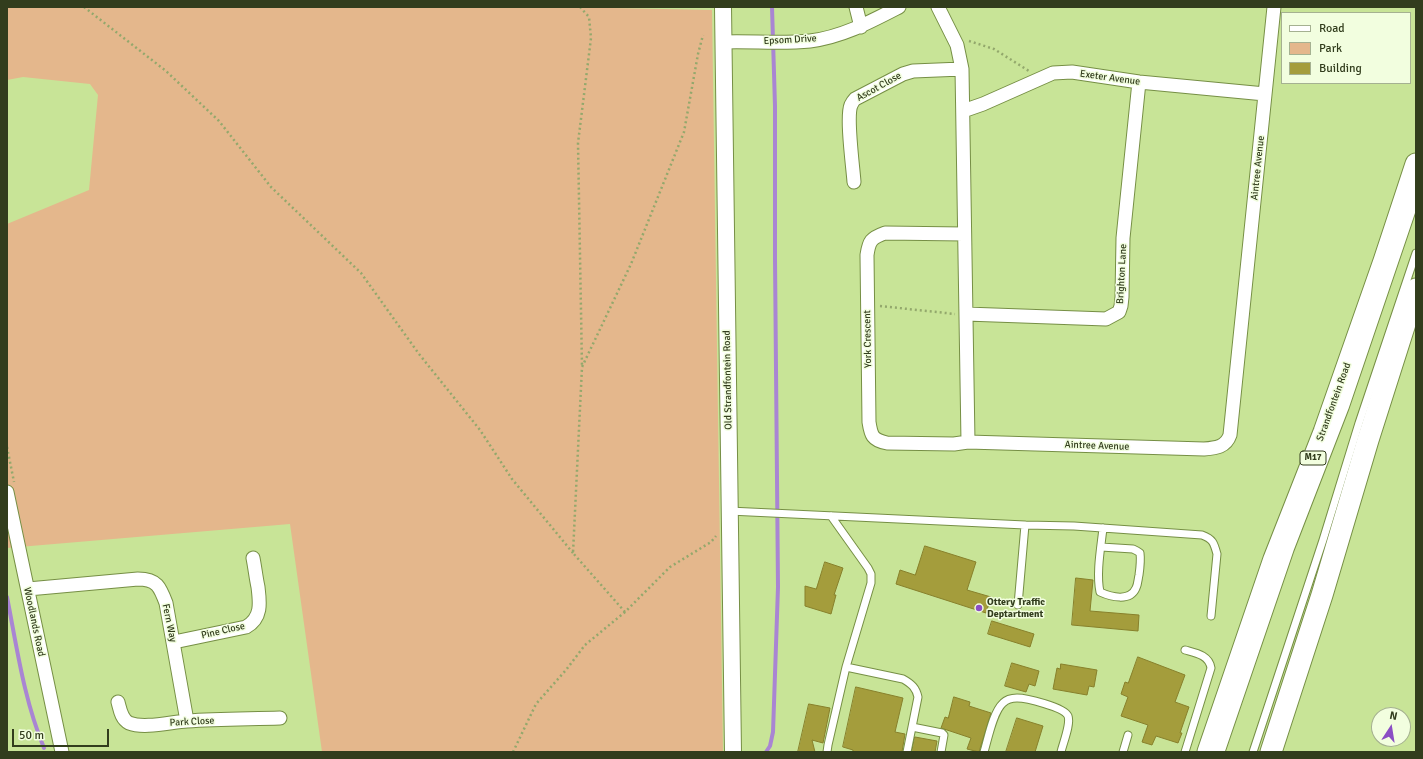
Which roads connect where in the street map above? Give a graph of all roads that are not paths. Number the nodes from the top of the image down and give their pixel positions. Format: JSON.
{"nodes":[{"id":1,"x":723,"y":7,"type":"edge"},
{"id":2,"x":856,"y":7,"type":"edge"},
{"id":3,"x":899,"y":7,"type":"edge"},
{"id":4,"x":938,"y":7,"type":"edge"},
{"id":5,"x":1274,"y":7,"type":"edge"},
{"id":6,"x":861,"y":27,"type":"junction"},
{"id":7,"x":724,"y":42,"type":"junction"},
{"id":8,"x":962,"y":69,"type":"junction"},
{"id":9,"x":1139,"y":82,"type":"junction"},
{"id":10,"x":1265,"y":94,"type":"junction"},
{"id":11,"x":963,"y":111,"type":"junction"},
{"id":12,"x":1416,"y":164,"type":"edge"},
{"id":13,"x":854,"y":182,"type":"dead end"},
{"id":14,"x":1416,"y":199,"type":"edge"},
{"id":15,"x":964,"y":234,"type":"junction"},
{"id":16,"x":1416,"y":253,"type":"edge"},
{"id":17,"x":1416,"y":289,"type":"edge"},
{"id":18,"x":966,"y":314,"type":"junction"},
{"id":19,"x":968,"y":442,"type":"junction"},
{"id":20,"x":7,"y":492,"type":"edge"},
{"id":21,"x":729,"y":511,"type":"junction"},
{"id":22,"x":831,"y":516,"type":"junction"},
{"id":23,"x":1025,"y":525,"type":"junction"},
{"id":24,"x":1103,"y":528,"type":"junction"},
{"id":25,"x":1101,"y":547,"type":"junction"},
{"id":26,"x":253,"y":558,"type":"dead end"},
{"id":27,"x":28,"y":590,"type":"junction"},
{"id":28,"x":1018,"y":605,"type":"dead end"},
{"id":29,"x":1211,"y":616,"type":"dead end"},
{"id":30,"x":174,"y":642,"type":"junction"},
{"id":31,"x":1185,"y":650,"type":"dead end"},
{"id":32,"x":846,"y":667,"type":"junction"},
{"id":33,"x":118,"y":702,"type":"dead end"},
{"id":34,"x":280,"y":718,"type":"dead end"},
{"id":35,"x":188,"y":721,"type":"junction"},
{"id":36,"x":912,"y":727,"type":"junction"},
{"id":37,"x":1128,"y":735,"type":"dead end"},
{"id":38,"x":62,"y":752,"type":"edge"},
{"id":39,"x":733,"y":752,"type":"edge"},
{"id":40,"x":828,"y":752,"type":"edge"},
{"id":41,"x":907,"y":752,"type":"edge"},
{"id":42,"x":941,"y":752,"type":"edge"},
{"id":43,"x":984,"y":752,"type":"edge"},
{"id":44,"x":1061,"y":752,"type":"edge"},
{"id":45,"x":1123,"y":752,"type":"edge"},
{"id":46,"x":1185,"y":752,"type":"edge"},
{"id":47,"x":1208,"y":752,"type":"edge"},
{"id":48,"x":1221,"y":752,"type":"edge"},
{"id":49,"x":1253,"y":752,"type":"edge"},
{"id":50,"x":1271,"y":752,"type":"edge"}],
"edges":[{"from":1,"to":7,"type":"street","name":"Old Strandfontein Road"},
{"from":2,"to":6,"type":"street"},
{"from":3,"to":6,"type":"street","name":"Epsom Drive"},
{"from":4,"to":8,"type":"street"},
{"from":5,"to":10,"type":"street","name":"Aintree Avenue"},
{"from":6,"to":7,"type":"street","name":"Epsom Drive"},
{"from":7,"to":21,"type":"street","name":"Old Strandfontein Road"},
{"from":8,"to":11,"type":"street"},
{"from":8,"to":13,"type":"street","name":"Ascot Close"},
{"from":9,"to":10,"type":"street","name":"Exeter Avenue"},
{"from":9,"to":11,"type":"street","name":"Exeter Avenue"},
{"from":9,"to":18,"type":"street","name":"Brighton Lane"},
{"from":10,"to":19,"type":"street","name":"Aintree Avenue"},
{"from":11,"to":15,"type":"street"},
{"from":12,"to":47,"type":"main road","name":"Strandfontein Road","number":"M17"},
{"from":14,"to":48,"type":"lane"},
{"from":15,"to":18,"type":"street"},
{"from":15,"to":19,"type":"street","name":"York Crescent"},
{"from":16,"to":49,"type":"lane"},
{"from":17,"to":50,"type":"main road"},
{"from":18,"to":19,"type":"street"},
{"from":20,"to":27,"type":"street","name":"Woodlands Road"},
{"from":21,"to":22,"type":"lane"},
{"from":21,"to":39,"type":"street","name":"Old Strandfontein Road"},
{"from":22,"to":23,"type":"lane"},
{"from":22,"to":32,"type":"lane"},
{"from":23,"to":24,"type":"lane"},
{"from":23,"to":28,"type":"lane"},
{"from":24,"to":25,"type":"lane"},
{"from":24,"to":29,"type":"lane"},
{"from":25,"to":25,"type":"lane"},
{"from":26,"to":30,"type":"street","name":"Pine Close"},
{"from":27,"to":30,"type":"street","name":"Fern Way"},
{"from":27,"to":38,"type":"street","name":"Woodlands Road"},
{"from":30,"to":35,"type":"street","name":"Fern Way"},
{"from":31,"to":46,"type":"lane"},
{"from":32,"to":36,"type":"lane"},
{"from":32,"to":40,"type":"lane"},
{"from":33,"to":35,"type":"street","name":"Park Close"},
{"from":34,"to":35,"type":"street","name":"Park Close"},
{"from":36,"to":41,"type":"lane"},
{"from":36,"to":42,"type":"lane"},
{"from":37,"to":45,"type":"lane"},
{"from":43,"to":44,"type":"lane"}]}
